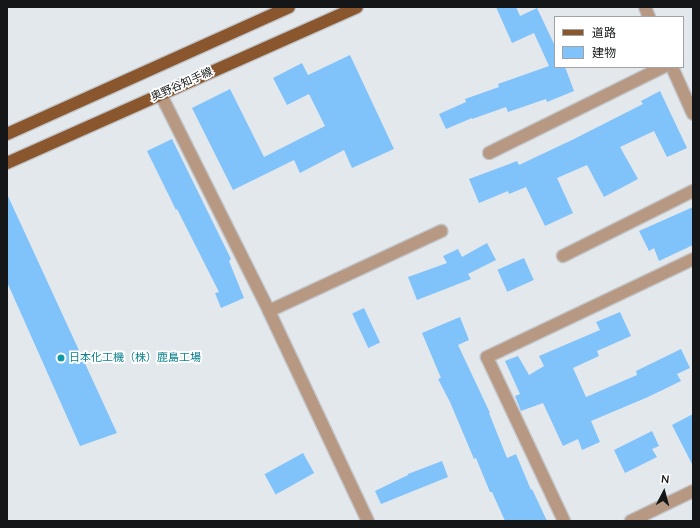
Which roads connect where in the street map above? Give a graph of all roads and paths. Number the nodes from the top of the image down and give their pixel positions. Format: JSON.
{"nodes":[{"id":1,"x":289,"y":7,"type":"edge"},
{"id":2,"x":357,"y":7,"type":"edge"},
{"id":3,"x":661,"y":68,"type":"edge"},
{"id":4,"x":672,"y":68,"type":"edge"},
{"id":5,"x":161,"y":95,"type":"junction"},
{"id":6,"x":693,"y":114,"type":"edge"},
{"id":7,"x":7,"y":134,"type":"edge"},
{"id":8,"x":489,"y":153,"type":"dead end"},
{"id":9,"x":7,"y":164,"type":"edge"},
{"id":10,"x":693,"y":191,"type":"edge"},
{"id":11,"x":441,"y":231,"type":"dead end"},
{"id":12,"x":563,"y":256,"type":"dead end"},
{"id":13,"x":693,"y":259,"type":"edge"},
{"id":14,"x":269,"y":311,"type":"junction"},
{"id":15,"x":693,"y":491,"type":"edge"},
{"id":16,"x":368,"y":521,"type":"edge"},
{"id":17,"x":564,"y":521,"type":"edge"},
{"id":18,"x":630,"y":521,"type":"edge"}],
"edges":[{"from":1,"to":7,"type":"main road"},
{"from":2,"to":5,"type":"main road","name":"奥野谷知手線"},
{"from":3,"to":8,"type":"street"},
{"from":4,"to":6,"type":"street"},
{"from":5,"to":9,"type":"main road","name":"奥野谷知手線"},
{"from":5,"to":14,"type":"street"},
{"from":10,"to":12,"type":"street"},
{"from":11,"to":14,"type":"street"},
{"from":13,"to":17,"type":"street"},
{"from":14,"to":16,"type":"street"},
{"from":15,"to":18,"type":"street"}]}
